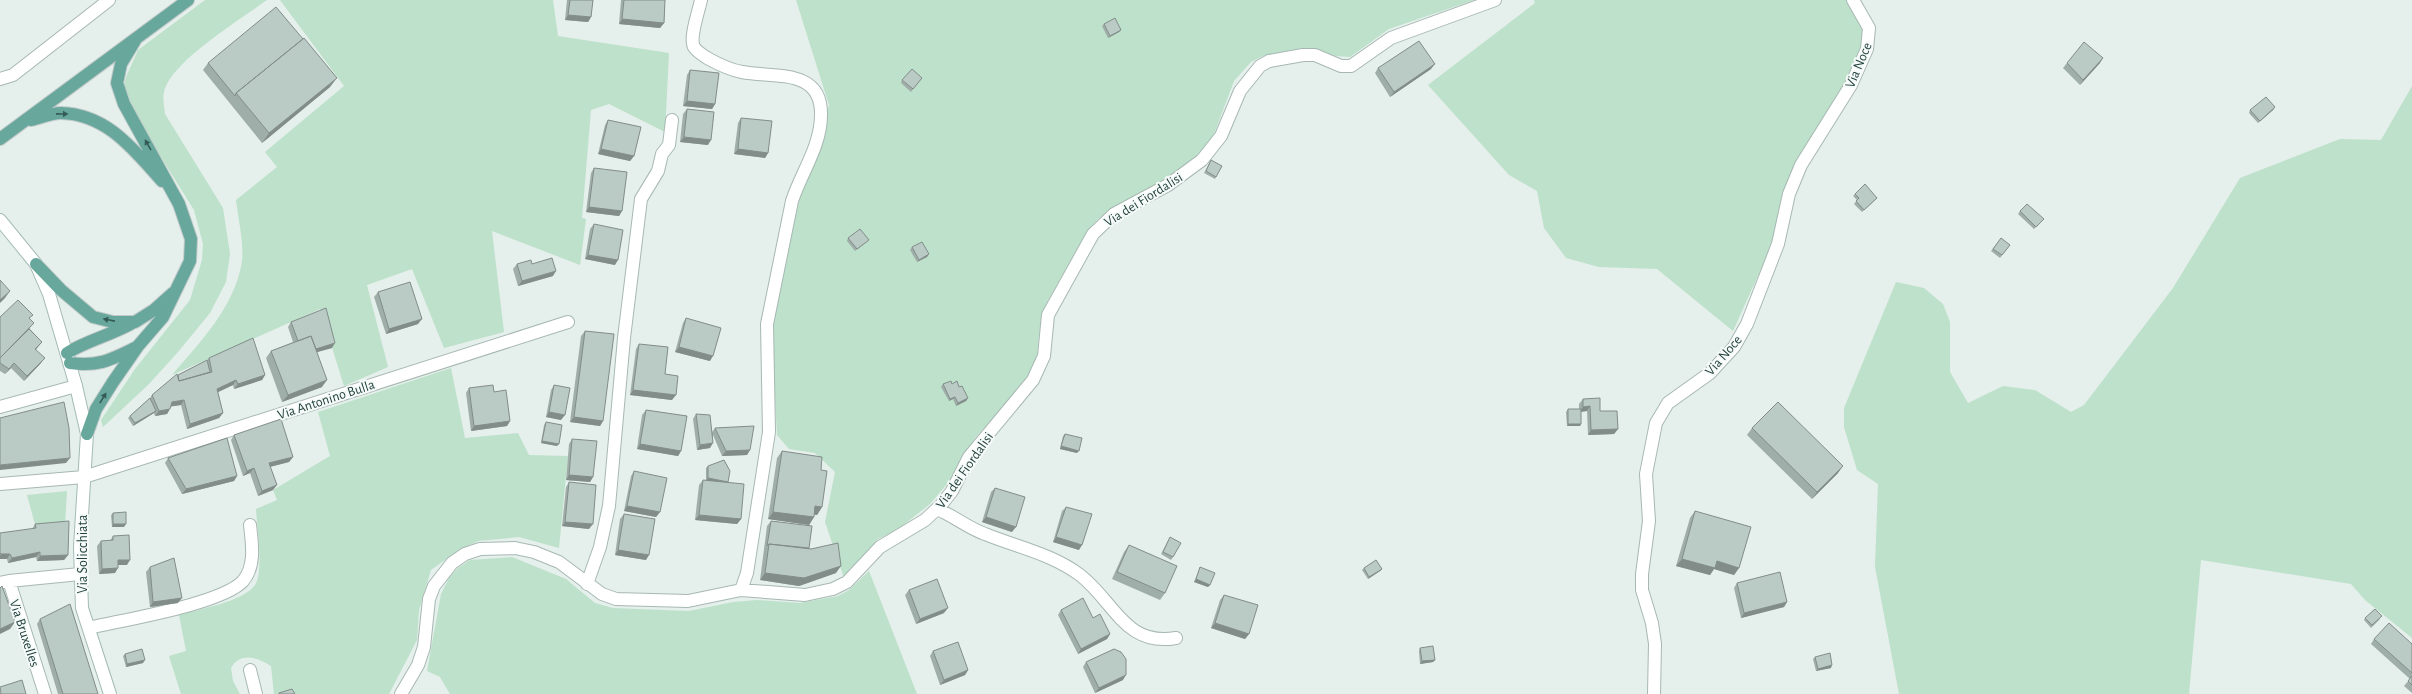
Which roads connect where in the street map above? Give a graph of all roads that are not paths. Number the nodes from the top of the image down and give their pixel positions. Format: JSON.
{"nodes":[{"id":1,"x":109,"y":0,"type":"edge"},
{"id":2,"x":188,"y":0,"type":"edge"},
{"id":3,"x":701,"y":0,"type":"edge"},
{"id":4,"x":1495,"y":0,"type":"edge"},
{"id":5,"x":1854,"y":0,"type":"edge"},
{"id":6,"x":136,"y":39,"type":"junction"},
{"id":7,"x":0,"y":79,"type":"edge"},
{"id":8,"x":672,"y":120,"type":"dead end"},
{"id":9,"x":24,"y":122,"type":"junction"},
{"id":10,"x":0,"y":139,"type":"edge"},
{"id":11,"x":172,"y":193,"type":"junction"},
{"id":12,"x":0,"y":220,"type":"edge"},
{"id":13,"x":36,"y":264,"type":"junction"},
{"id":14,"x":178,"y":288,"type":"junction"},
{"id":15,"x":135,"y":322,"type":"junction"},
{"id":16,"x":568,"y":322,"type":"dead end"},
{"id":17,"x":138,"y":346,"type":"junction"},
{"id":18,"x":69,"y":358,"type":"junction"},
{"id":19,"x":76,"y":386,"type":"junction"},
{"id":20,"x":0,"y":406,"type":"edge"},
{"id":21,"x":87,"y":434,"type":"junction"},
{"id":22,"x":84,"y":477,"type":"junction"},
{"id":23,"x":0,"y":484,"type":"edge"},
{"id":24,"x":937,"y":509,"type":"junction"},
{"id":25,"x":250,"y":525,"type":"dead end"},
{"id":26,"x":80,"y":574,"type":"junction"},
{"id":27,"x":4,"y":582,"type":"edge"},
{"id":28,"x":586,"y":584,"type":"junction"},
{"id":29,"x":741,"y":590,"type":"junction"},
{"id":30,"x":89,"y":628,"type":"junction"},
{"id":31,"x":1176,"y":638,"type":"dead end"},
{"id":32,"x":250,"y":670,"type":"dead end"},
{"id":33,"x":45,"y":694,"type":"edge"},
{"id":34,"x":110,"y":694,"type":"edge"},
{"id":35,"x":256,"y":694,"type":"edge"},
{"id":36,"x":401,"y":694,"type":"edge"},
{"id":37,"x":1654,"y":694,"type":"edge"}],
"edges":[{"from":1,"to":7,"type":"street"},
{"from":2,"to":6,"type":"main road"},
{"from":3,"to":29,"type":"street"},
{"from":4,"to":24,"type":"street","name":"Via dei Fiordalisi"},
{"from":5,"to":37,"type":"street","name":"Via Noce"},
{"from":6,"to":9,"type":"main road"},
{"from":11,"to":6,"type":"main road","one_way":true},
{"from":8,"to":28,"type":"street"},
{"from":9,"to":10,"type":"main road"},
{"from":9,"to":11,"type":"main road","one_way":true},
{"from":11,"to":14,"type":"main road"},
{"from":12,"to":13,"type":"street"},
{"from":15,"to":13,"type":"main road","one_way":true},
{"from":13,"to":18,"type":"street","name":"Via Solicchiata"},
{"from":14,"to":15,"type":"main road"},
{"from":14,"to":17,"type":"main road"},
{"from":15,"to":18,"type":"main road"},
{"from":16,"to":22,"type":"street","name":"Via Antonino Bulla"},
{"from":17,"to":18,"type":"main road"},
{"from":21,"to":17,"type":"main road","one_way":true},
{"from":18,"to":19,"type":"street","name":"Via Solicchiata"},
{"from":19,"to":20,"type":"street"},
{"from":19,"to":21,"type":"street","name":"Via Solicchiata"},
{"from":21,"to":22,"type":"street","name":"Via Solicchiata"},
{"from":22,"to":23,"type":"street","name":"Via Antonino Bulla"},
{"from":22,"to":26,"type":"street","name":"Via Solicchiata"},
{"from":24,"to":29,"type":"street","name":"Via dei Fiordalisi"},
{"from":24,"to":31,"type":"street"},
{"from":25,"to":30,"type":"street"},
{"from":26,"to":27,"type":"street"},
{"from":26,"to":30,"type":"street","name":"Via Solicchiata"},
{"from":27,"to":33,"type":"street","name":"Via Bruxelles"},
{"from":28,"to":29,"type":"street","name":"Via dei Fiordalisi"},
{"from":28,"to":36,"type":"street","name":"Via dei Fiordalisi"},
{"from":30,"to":34,"type":"street","name":"Via Solicchiata"},
{"from":32,"to":35,"type":"street"}]}
